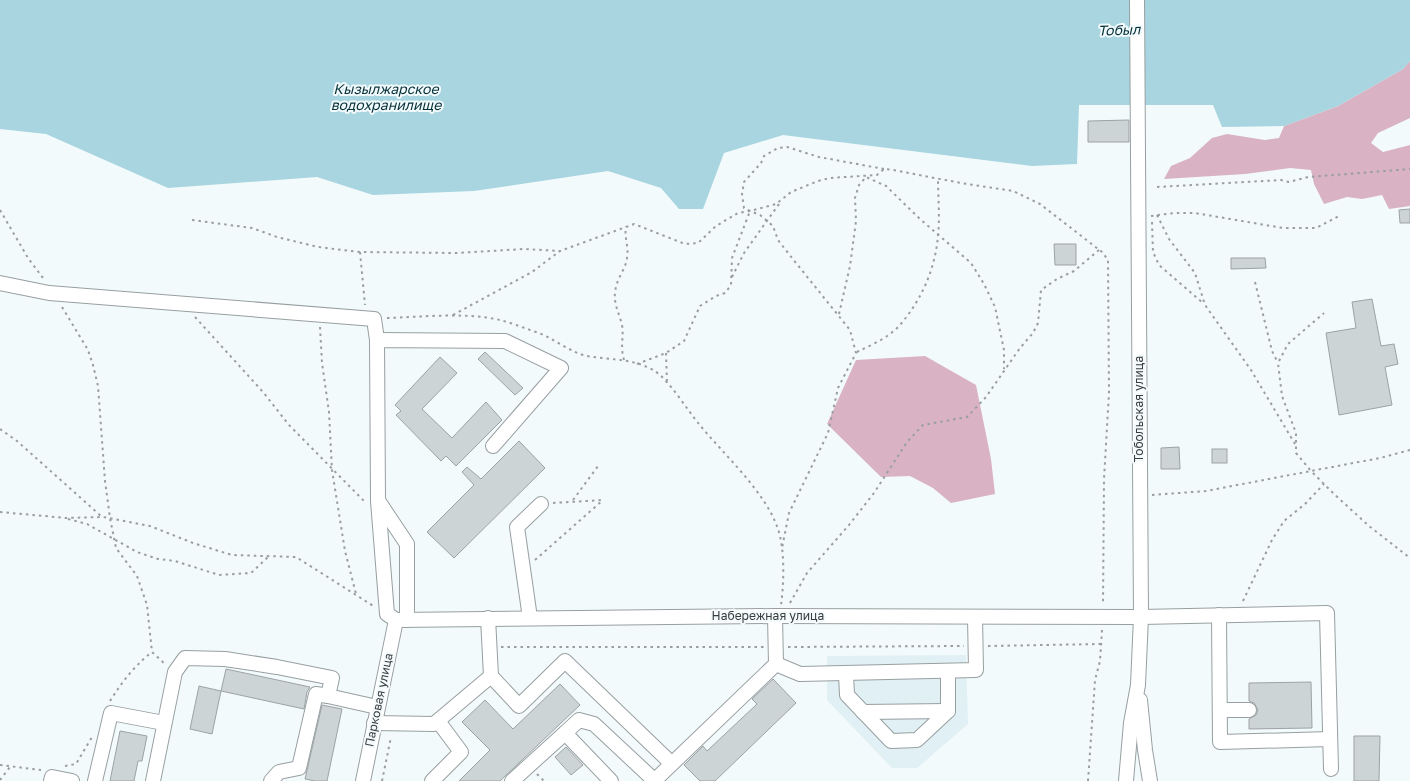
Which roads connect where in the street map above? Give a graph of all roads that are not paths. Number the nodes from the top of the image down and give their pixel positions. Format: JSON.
{"nodes":[{"id":1,"x":1137,"y":0,"type":"edge"},
{"id":2,"x":0,"y":283,"type":"edge"},
{"id":3,"x":378,"y":340,"type":"junction"},
{"id":4,"x":493,"y":446,"type":"dead end"},
{"id":5,"x":378,"y":501,"type":"junction"},
{"id":6,"x":541,"y":504,"type":"road end"},
{"id":7,"x":778,"y":613,"type":"junction"},
{"id":8,"x":1219,"y":615,"type":"junction"},
{"id":9,"x":975,"y":616,"type":"junction"},
{"id":10,"x":1141,"y":617,"type":"junction"},
{"id":11,"x":397,"y":618,"type":"junction"},
{"id":12,"x":488,"y":618,"type":"junction"},
{"id":13,"x":530,"y":618,"type":"junction"},
{"id":14,"x":776,"y":664,"type":"junction"},
{"id":15,"x":948,"y":671,"type":"junction"},
{"id":16,"x":846,"y":674,"type":"junction"},
{"id":17,"x":491,"y":676,"type":"junction"},
{"id":18,"x":1138,"y":685,"type":"junction"},
{"id":19,"x":328,"y":696,"type":"junction"},
{"id":20,"x":378,"y":707,"type":"junction"},
{"id":21,"x":1220,"y":710,"type":"junction"},
{"id":22,"x":1249,"y":710,"type":"dead end"},
{"id":23,"x":948,"y":711,"type":"junction"},
{"id":24,"x":863,"y":712,"type":"junction"},
{"id":25,"x":438,"y":721,"type":"junction"},
{"id":26,"x":164,"y":723,"type":"junction"},
{"id":27,"x":374,"y":723,"type":"junction"},
{"id":28,"x":566,"y":733,"type":"junction"},
{"id":29,"x":1330,"y":739,"type":"junction"},
{"id":30,"x":671,"y":763,"type":"junction"},
{"id":31,"x":1331,"y":769,"type":"dead end"},
{"id":32,"x":52,"y":773,"type":"edge"},
{"id":33,"x":72,"y":781,"type":"edge"},
{"id":34,"x":96,"y":781,"type":"edge"},
{"id":35,"x":153,"y":781,"type":"edge"},
{"id":36,"x":271,"y":781,"type":"edge"},
{"id":37,"x":363,"y":781,"type":"edge"},
{"id":38,"x":432,"y":781,"type":"edge"},
{"id":39,"x":512,"y":781,"type":"edge"},
{"id":40,"x":611,"y":781,"type":"edge"},
{"id":41,"x":654,"y":781,"type":"edge"},
{"id":42,"x":1126,"y":781,"type":"edge"},
{"id":43,"x":1150,"y":781,"type":"edge"}],
"edges":[{"from":1,"to":10,"type":"street","name":"Тобольская улица"},
{"from":2,"to":3,"type":"street"},
{"from":3,"to":4,"type":"street"},
{"from":3,"to":5,"type":"street"},
{"from":5,"to":11,"type":"street"},
{"from":5,"to":11,"type":"street"},
{"from":6,"to":13,"type":"street"},
{"from":7,"to":9,"type":"street","name":"Набережная улица"},
{"from":7,"to":13,"type":"street","name":"Набережная улица"},
{"from":7,"to":14,"type":"street"},
{"from":8,"to":10,"type":"street","name":"Набережная улица"},
{"from":8,"to":21,"type":"street"},
{"from":8,"to":29,"type":"street","name":"Набережная улица"},
{"from":9,"to":10,"type":"street","name":"Набережная улица"},
{"from":9,"to":15,"type":"street"},
{"from":10,"to":18,"type":"street","name":"Тобольская улица"},
{"from":11,"to":12,"type":"street","name":"Набережная улица"},
{"from":11,"to":20,"type":"street","name":"Парковая улица"},
{"from":12,"to":13,"type":"street","name":"Набережная улица"},
{"from":12,"to":17,"type":"street"},
{"from":14,"to":16,"type":"street"},
{"from":14,"to":30,"type":"street"},
{"from":15,"to":16,"type":"street"},
{"from":15,"to":23,"type":"street"},
{"from":16,"to":24,"type":"street"},
{"from":17,"to":25,"type":"street"},
{"from":17,"to":30,"type":"street"},
{"from":18,"to":42,"type":"street"},
{"from":18,"to":43,"type":"street"},
{"from":19,"to":20,"type":"street"},
{"from":19,"to":26,"type":"street"},
{"from":19,"to":36,"type":"street"},
{"from":20,"to":27,"type":"street","name":"Парковая улица"},
{"from":21,"to":22,"type":"street"},
{"from":21,"to":29,"type":"street"},
{"from":23,"to":24,"type":"street"},
{"from":23,"to":24,"type":"street"},
{"from":25,"to":27,"type":"street"},
{"from":25,"to":38,"type":"street"},
{"from":26,"to":34,"type":"street"},
{"from":26,"to":35,"type":"street"},
{"from":27,"to":37,"type":"street","name":"Парковая улица"},
{"from":28,"to":39,"type":"street"},
{"from":28,"to":40,"type":"street"},
{"from":28,"to":41,"type":"street"},
{"from":29,"to":31,"type":"street"},
{"from":30,"to":41,"type":"street"},
{"from":32,"to":33,"type":"street"}]}
